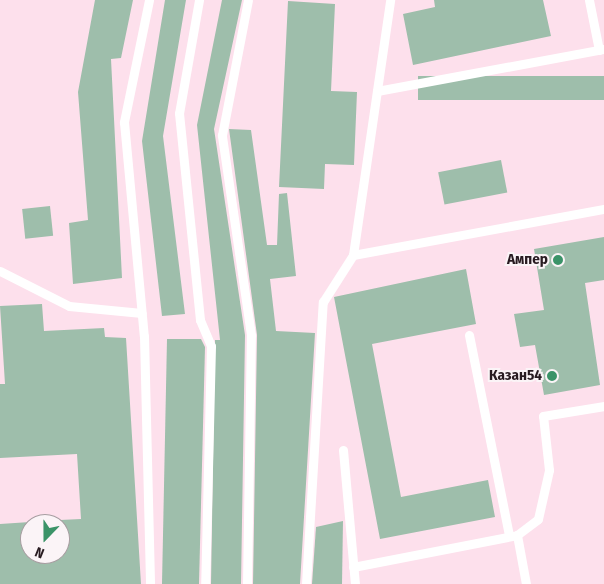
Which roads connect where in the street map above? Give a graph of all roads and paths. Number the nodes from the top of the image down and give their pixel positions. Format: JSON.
{"nodes":[{"id":1,"x":149,"y":0,"type":"edge"},
{"id":2,"x":199,"y":0,"type":"edge"},
{"id":3,"x":248,"y":0,"type":"edge"},
{"id":4,"x":390,"y":0,"type":"edge"},
{"id":5,"x":589,"y":0,"type":"edge"},
{"id":6,"x":602,"y":49,"type":"edge"},
{"id":7,"x":377,"y":91,"type":"junction"},
{"id":8,"x":604,"y":209,"type":"edge"},
{"id":9,"x":353,"y":255,"type":"junction"},
{"id":10,"x":0,"y":271,"type":"edge"},
{"id":11,"x":142,"y":313,"type":"junction"},
{"id":12,"x":469,"y":335,"type":"dead end"},
{"id":13,"x":604,"y":406,"type":"edge"},
{"id":14,"x":343,"y":450,"type":"dead end"},
{"id":15,"x":513,"y":535,"type":"junction"},
{"id":16,"x":354,"y":567,"type":"junction"},
{"id":17,"x":150,"y":584,"type":"edge"},
{"id":18,"x":205,"y":584,"type":"edge"},
{"id":19,"x":247,"y":584,"type":"edge"},
{"id":20,"x":306,"y":584,"type":"edge"},
{"id":21,"x":355,"y":584,"type":"edge"},
{"id":22,"x":526,"y":584,"type":"edge"}],
"edges":[{"from":1,"to":11,"type":"lane"},
{"from":2,"to":18,"type":"lane"},
{"from":3,"to":19,"type":"lane"},
{"from":4,"to":7,"type":"lane"},
{"from":5,"to":6,"type":"lane"},
{"from":6,"to":7,"type":"lane"},
{"from":7,"to":9,"type":"lane"},
{"from":8,"to":9,"type":"lane"},
{"from":9,"to":20,"type":"lane"},
{"from":10,"to":11,"type":"lane"},
{"from":11,"to":17,"type":"lane"},
{"from":12,"to":15,"type":"lane"},
{"from":13,"to":15,"type":"lane"},
{"from":14,"to":16,"type":"lane"},
{"from":15,"to":16,"type":"lane"},
{"from":15,"to":22,"type":"lane"},
{"from":16,"to":21,"type":"lane"}]}
